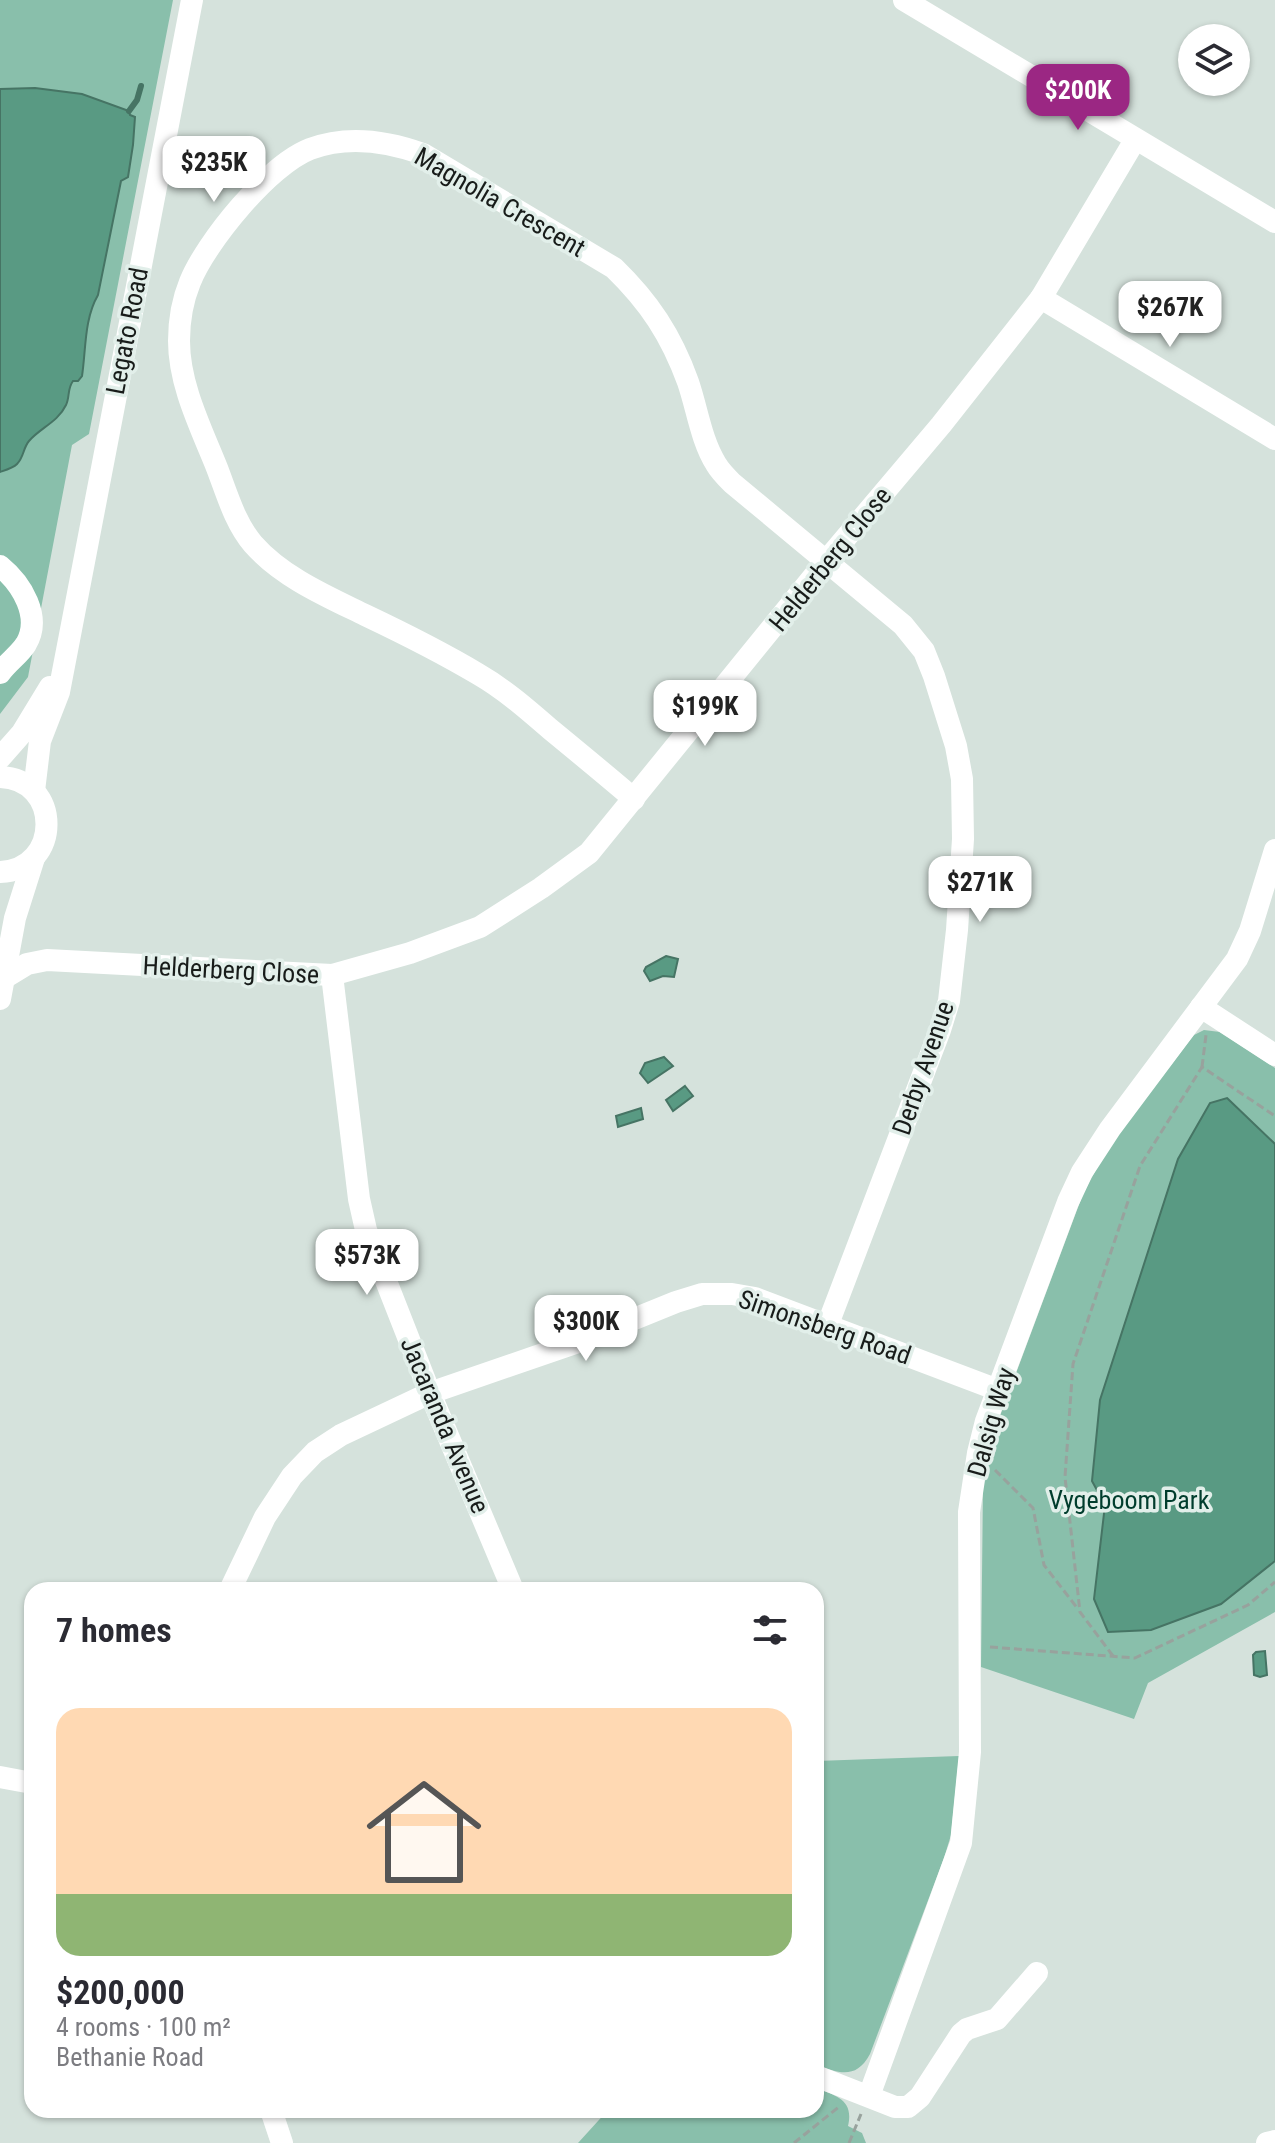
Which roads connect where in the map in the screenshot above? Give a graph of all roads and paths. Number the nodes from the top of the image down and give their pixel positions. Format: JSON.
{"nodes":[{"id":1,"x":192,"y":0,"type":"edge"},
{"id":2,"x":904,"y":0,"type":"edge"},
{"id":3,"x":1135,"y":140,"type":"junction"},
{"id":4,"x":1275,"y":222,"type":"edge"},
{"id":5,"x":1041,"y":298,"type":"junction"},
{"id":6,"x":1275,"y":439,"type":"edge"},
{"id":7,"x":827,"y":560,"type":"junction"},
{"id":8,"x":0,"y":566,"type":"edge"},
{"id":9,"x":64,"y":663,"type":"junction"},
{"id":10,"x":0,"y":673,"type":"edge"},
{"id":11,"x":0,"y":758,"type":"edge"},
{"id":12,"x":0,"y":777,"type":"edge"},
{"id":13,"x":34,"y":791,"type":"junction"},
{"id":14,"x":634,"y":799,"type":"junction"},
{"id":15,"x":1275,"y":850,"type":"edge"},
{"id":16,"x":34,"y":858,"type":"junction"},
{"id":17,"x":0,"y":872,"type":"edge"},
{"id":18,"x":15,"y":918,"type":"junction"},
{"id":19,"x":47,"y":960,"type":"junction"},
{"id":20,"x":332,"y":975,"type":"junction"},
{"id":21,"x":2,"y":988,"type":"edge"},
{"id":22,"x":1205,"y":1009,"type":"junction"},
{"id":23,"x":1275,"y":1055,"type":"edge"},
{"id":24,"x":1202,"y":1067,"type":"junction"},
{"id":25,"x":1275,"y":1116,"type":"edge"},
{"id":26,"x":828,"y":1324,"type":"junction"},
{"id":27,"x":998,"y":1390,"type":"junction"},
{"id":28,"x":430,"y":1393,"type":"junction"},
{"id":29,"x":978,"y":1453,"type":"junction"},
{"id":30,"x":234,"y":1582,"type":"edge"},
{"id":31,"x":510,"y":1582,"type":"edge"},
{"id":32,"x":1275,"y":1582,"type":"edge"},
{"id":33,"x":1080,"y":1612,"type":"junction"},
{"id":34,"x":970,"y":1645,"type":"junction"},
{"id":35,"x":1113,"y":1656,"type":"junction"},
{"id":36,"x":0,"y":1777,"type":"edge"},
{"id":37,"x":24,"y":1782,"type":"edge"},
{"id":38,"x":1037,"y":1973,"type":"dead end"},
{"id":39,"x":824,"y":2079,"type":"edge"},
{"id":40,"x":864,"y":2094,"type":"junction"},
{"id":41,"x":274,"y":2118,"type":"edge"},
{"id":42,"x":1275,"y":2142,"type":"edge"},
{"id":43,"x":282,"y":2143,"type":"edge"},
{"id":44,"x":794,"y":2143,"type":"edge"},
{"id":45,"x":849,"y":2143,"type":"edge"},
{"id":46,"x":1267,"y":2143,"type":"edge"}],
"edges":[{"from":1,"to":9,"type":"street","name":"Legato Road"},
{"from":2,"to":3,"type":"street"},
{"from":3,"to":4,"type":"street"},
{"from":3,"to":5,"type":"street","name":"Helderberg Close"},
{"from":5,"to":6,"type":"street"},
{"from":5,"to":7,"type":"street","name":"Helderberg Close"},
{"from":7,"to":14,"type":"street","name":"Helderberg Close"},
{"from":7,"to":14,"type":"street","name":"Magnolia Crescent"},
{"from":7,"to":26,"type":"street","name":"Derby Avenue"},
{"from":8,"to":10,"type":"street"},
{"from":9,"to":11,"type":"street","name":"Legato Road"},
{"from":9,"to":13,"type":"street","name":"Legato Road"},
{"from":12,"to":13,"type":"street"},
{"from":13,"to":16,"type":"street"},
{"from":14,"to":20,"type":"street","name":"Helderberg Close"},
{"from":15,"to":22,"type":"street","name":"Dalsig Way"},
{"from":16,"to":17,"type":"street"},
{"from":16,"to":18,"type":"street"},
{"from":18,"to":19,"type":"street"},
{"from":18,"to":21,"type":"street"},
{"from":19,"to":20,"type":"street","name":"Helderberg Close"},
{"from":19,"to":21,"type":"street","name":"Helderberg Close"},
{"from":20,"to":28,"type":"street","name":"Jacaranda Avenue"},
{"from":22,"to":23,"type":"street"},
{"from":22,"to":24,"type":"path"},
{"from":22,"to":27,"type":"street","name":"Dalsig Way"},
{"from":24,"to":25,"type":"path"},
{"from":24,"to":33,"type":"path"},
{"from":26,"to":27,"type":"street","name":"Simonsberg Road"},
{"from":26,"to":28,"type":"street","name":"Simonsberg Road"},
{"from":27,"to":29,"type":"street","name":"Dalsig Way"},
{"from":28,"to":30,"type":"street","name":"Simonsberg Road"},
{"from":28,"to":31,"type":"street","name":"Jacaranda Avenue"},
{"from":29,"to":33,"type":"path"},
{"from":29,"to":34,"type":"street","name":"Dalsig Way"},
{"from":32,"to":35,"type":"path"},
{"from":33,"to":35,"type":"path"},
{"from":34,"to":35,"type":"path"},
{"from":34,"to":40,"type":"street","name":"Dalsig Way"},
{"from":36,"to":37,"type":"street"},
{"from":38,"to":40,"type":"street"},
{"from":39,"to":40,"type":"street"},
{"from":40,"to":44,"type":"path"},
{"from":40,"to":45,"type":"path"},
{"from":41,"to":43,"type":"street"},
{"from":42,"to":46,"type":"street"}]}
